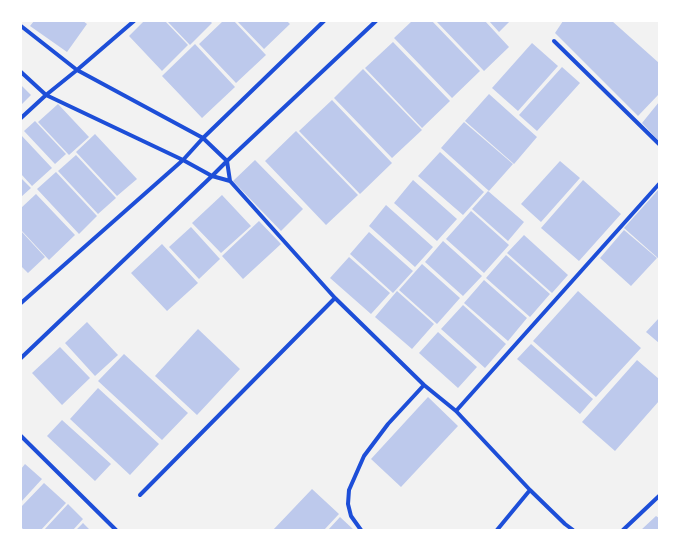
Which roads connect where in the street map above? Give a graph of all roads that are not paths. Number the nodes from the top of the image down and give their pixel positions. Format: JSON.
{"nodes":[{"id":1,"x":134,"y":21,"type":"edge"},
{"id":2,"x":324,"y":21,"type":"edge"},
{"id":3,"x":376,"y":21,"type":"edge"},
{"id":4,"x":21,"y":26,"type":"edge"},
{"id":5,"x":554,"y":41,"type":"dead end"},
{"id":6,"x":77,"y":70,"type":"junction"},
{"id":7,"x":21,"y":72,"type":"edge"},
{"id":8,"x":46,"y":95,"type":"junction"},
{"id":9,"x":21,"y":118,"type":"edge"},
{"id":10,"x":203,"y":138,"type":"junction"},
{"id":11,"x":659,"y":144,"type":"edge"},
{"id":12,"x":183,"y":160,"type":"junction"},
{"id":13,"x":227,"y":161,"type":"junction"},
{"id":14,"x":212,"y":176,"type":"junction"},
{"id":15,"x":230,"y":181,"type":"junction"},
{"id":16,"x":659,"y":184,"type":"edge"},
{"id":17,"x":335,"y":298,"type":"junction"},
{"id":18,"x":21,"y":303,"type":"edge"},
{"id":19,"x":21,"y":358,"type":"edge"},
{"id":20,"x":424,"y":385,"type":"junction"},
{"id":21,"x":456,"y":411,"type":"junction"},
{"id":22,"x":21,"y":436,"type":"edge"},
{"id":23,"x":530,"y":490,"type":"junction"},
{"id":24,"x":140,"y":495,"type":"dead end"},
{"id":25,"x":659,"y":496,"type":"edge"},
{"id":26,"x":116,"y":530,"type":"edge"},
{"id":27,"x":361,"y":530,"type":"edge"},
{"id":28,"x":497,"y":530,"type":"edge"},
{"id":29,"x":573,"y":530,"type":"edge"},
{"id":30,"x":623,"y":530,"type":"edge"}],
"edges":[{"from":1,"to":6,"type":"street"},
{"from":2,"to":10,"type":"street"},
{"from":3,"to":13,"type":"street"},
{"from":4,"to":6,"type":"street"},
{"from":5,"to":11,"type":"street"},
{"from":6,"to":8,"type":"street"},
{"from":6,"to":10,"type":"street"},
{"from":7,"to":8,"type":"street"},
{"from":8,"to":9,"type":"street"},
{"from":8,"to":12,"type":"street"},
{"from":10,"to":12,"type":"street"},
{"from":10,"to":13,"type":"street"},
{"from":12,"to":14,"type":"street"},
{"from":12,"to":18,"type":"street"},
{"from":13,"to":14,"type":"street"},
{"from":13,"to":15,"type":"street"},
{"from":14,"to":15,"type":"street"},
{"from":14,"to":19,"type":"street"},
{"from":15,"to":17,"type":"street"},
{"from":16,"to":21,"type":"street"},
{"from":17,"to":20,"type":"street"},
{"from":17,"to":24,"type":"street"},
{"from":20,"to":21,"type":"street"},
{"from":20,"to":27,"type":"street"},
{"from":21,"to":23,"type":"street"},
{"from":22,"to":26,"type":"street"},
{"from":23,"to":28,"type":"street"},
{"from":23,"to":29,"type":"street"},
{"from":25,"to":30,"type":"street"}]}
